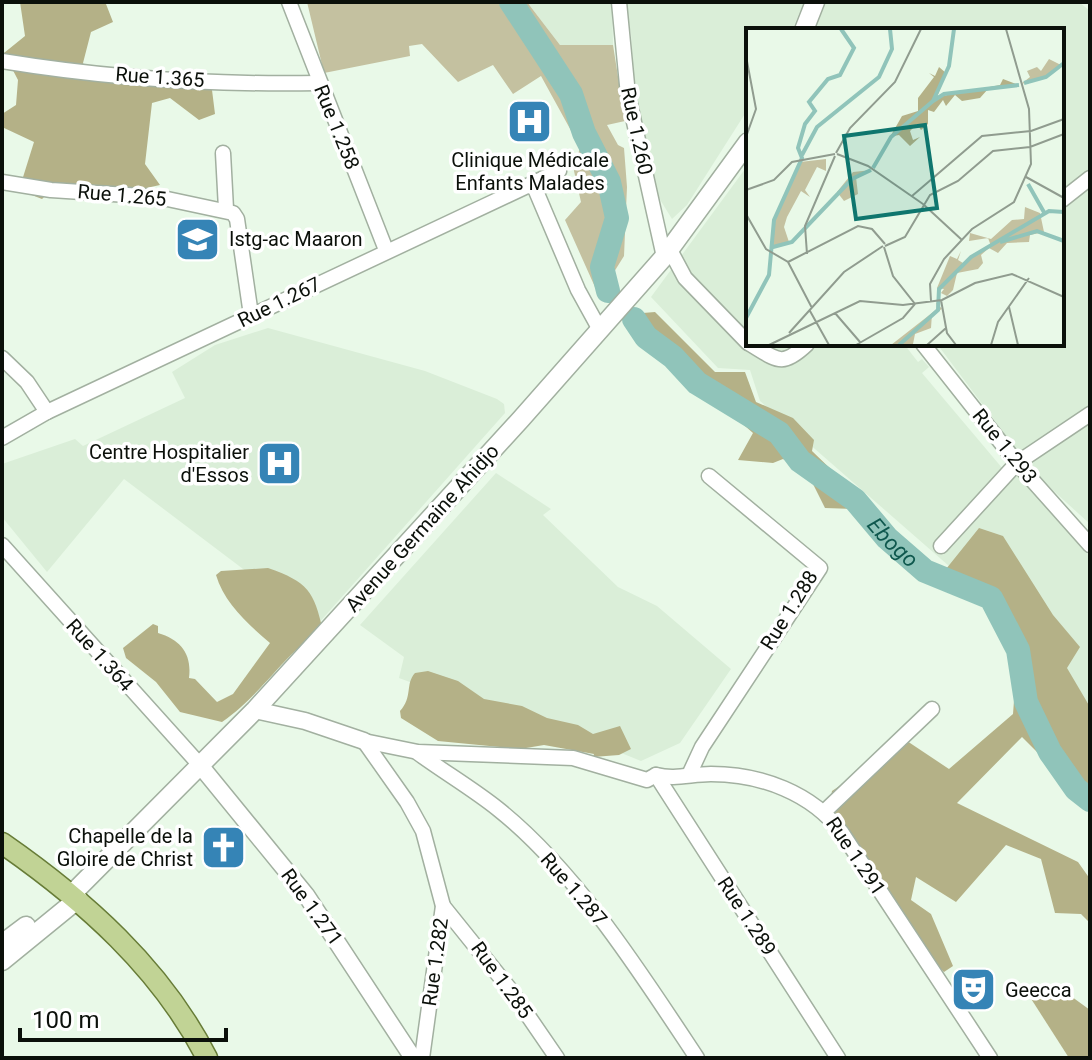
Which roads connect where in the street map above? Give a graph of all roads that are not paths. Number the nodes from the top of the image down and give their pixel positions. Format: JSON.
{"nodes":[{"id":1,"x":289,"y":2,"type":"edge"},
{"id":2,"x":619,"y":2,"type":"edge"},
{"id":3,"x":815,"y":2,"type":"edge"},
{"id":4,"x":805,"y":28,"type":"edge"},
{"id":5,"x":2,"y":61,"type":"edge"},
{"id":6,"x":319,"y":83,"type":"junction"},
{"id":7,"x":746,"y":145,"type":"edge"},
{"id":8,"x":223,"y":153,"type":"dead end"},
{"id":9,"x":559,"y":171,"type":"dead end"},
{"id":10,"x":1090,"y":178,"type":"edge"},
{"id":11,"x":2,"y":182,"type":"edge"},
{"id":12,"x":533,"y":184,"type":"junction"},
{"id":13,"x":1064,"y":198,"type":"edge"},
{"id":14,"x":226,"y":209,"type":"junction"},
{"id":15,"x":386,"y":250,"type":"junction"},
{"id":16,"x":667,"y":254,"type":"junction"},
{"id":17,"x":251,"y":315,"type":"junction"},
{"id":18,"x":600,"y":330,"type":"junction"},
{"id":19,"x":746,"y":340,"type":"edge"},
{"id":20,"x":754,"y":346,"type":"edge"},
{"id":21,"x":805,"y":346,"type":"edge"},
{"id":22,"x":925,"y":346,"type":"edge"},
{"id":23,"x":2,"y":358,"type":"edge"},
{"id":24,"x":47,"y":412,"type":"junction"},
{"id":25,"x":1090,"y":414,"type":"edge"},
{"id":26,"x":2,"y":438,"type":"edge"},
{"id":27,"x":1017,"y":463,"type":"junction"},
{"id":28,"x":709,"y":476,"type":"dead end"},
{"id":29,"x":1089,"y":541,"type":"edge"},
{"id":30,"x":2,"y":545,"type":"edge"},
{"id":31,"x":941,"y":546,"type":"dead end"},
{"id":32,"x":932,"y":709,"type":"dead end"},
{"id":33,"x":255,"y":710,"type":"junction"},
{"id":34,"x":364,"y":741,"type":"junction"},
{"id":35,"x":418,"y":752,"type":"junction"},
{"id":36,"x":199,"y":764,"type":"junction"},
{"id":37,"x":656,"y":775,"type":"junction"},
{"id":38,"x":689,"y":775,"type":"junction"},
{"id":39,"x":825,"y":811,"type":"junction"},
{"id":40,"x":2,"y":843,"type":"edge"},
{"id":41,"x":73,"y":895,"type":"junction"},
{"id":42,"x":443,"y":906,"type":"junction"},
{"id":43,"x":2,"y":944,"type":"edge"},
{"id":44,"x":2,"y":961,"type":"edge"},
{"id":45,"x":207,"y":1058,"type":"edge"},
{"id":46,"x":413,"y":1058,"type":"edge"},
{"id":47,"x":422,"y":1058,"type":"edge"},
{"id":48,"x":557,"y":1058,"type":"edge"},
{"id":49,"x":697,"y":1058,"type":"edge"},
{"id":50,"x":838,"y":1058,"type":"edge"},
{"id":51,"x":990,"y":1058,"type":"edge"}],
"edges":[{"from":1,"to":6,"type":"street","name":"Rue 1.258"},
{"from":2,"to":16,"type":"street","name":"Rue 1.260"},
{"from":3,"to":4,"type":"main road"},
{"from":5,"to":6,"type":"street","name":"Rue 1.365"},
{"from":6,"to":15,"type":"street","name":"Rue 1.258"},
{"from":7,"to":16,"type":"main road","name":"Avenue Germaine Ahidjo"},
{"from":8,"to":14,"type":"street"},
{"from":9,"to":12,"type":"street","name":"Rue 1.267"},
{"from":10,"to":13,"type":"street"},
{"from":11,"to":14,"type":"street","name":"Rue 1.265"},
{"from":12,"to":15,"type":"street","name":"Rue 1.267"},
{"from":12,"to":18,"type":"street"},
{"from":14,"to":17,"type":"street"},
{"from":15,"to":17,"type":"street","name":"Rue 1.267"},
{"from":16,"to":18,"type":"main road","name":"Avenue Germaine Ahidjo"},
{"from":16,"to":19,"type":"street","name":"Rue 1.260"},
{"from":17,"to":24,"type":"street","name":"Rue 1.267"},
{"from":18,"to":33,"type":"main road","name":"Avenue Germaine Ahidjo"},
{"from":20,"to":21,"type":"street"},
{"from":22,"to":27,"type":"street","name":"Rue 1.293"},
{"from":23,"to":24,"type":"street"},
{"from":24,"to":26,"type":"street","name":"Rue 1.267"},
{"from":25,"to":27,"type":"street"},
{"from":27,"to":29,"type":"street","name":"Rue 1.293"},
{"from":27,"to":31,"type":"street"},
{"from":28,"to":38,"type":"street","name":"Rue 1.288"},
{"from":30,"to":36,"type":"street","name":"Rue 1.364"},
{"from":32,"to":39,"type":"street"},
{"from":33,"to":34,"type":"street"},
{"from":33,"to":36,"type":"main road","name":"Avenue Germaine Ahidjo"},
{"from":34,"to":35,"type":"street","name":"Rue 1.291"},
{"from":34,"to":42,"type":"street","name":"Rue 1.282"},
{"from":35,"to":37,"type":"street","name":"Rue 1.291"},
{"from":35,"to":49,"type":"street","name":"Rue 1.287"},
{"from":36,"to":41,"type":"main road","name":"Avenue Germaine Ahidjo"},
{"from":36,"to":46,"type":"street","name":"Rue 1.271"},
{"from":37,"to":38,"type":"street","name":"Rue 1.291"},
{"from":37,"to":50,"type":"street","name":"Rue 1.289"},
{"from":38,"to":39,"type":"street","name":"Rue 1.291"},
{"from":39,"to":51,"type":"street","name":"Rue 1.291"},
{"from":40,"to":41,"type":"main road"},
{"from":41,"to":43,"type":"main road"},
{"from":41,"to":44,"type":"main road"},
{"from":41,"to":45,"type":"main road"},
{"from":42,"to":47,"type":"street","name":"Rue 1.282"},
{"from":42,"to":48,"type":"street","name":"Rue 1.285"}]}
